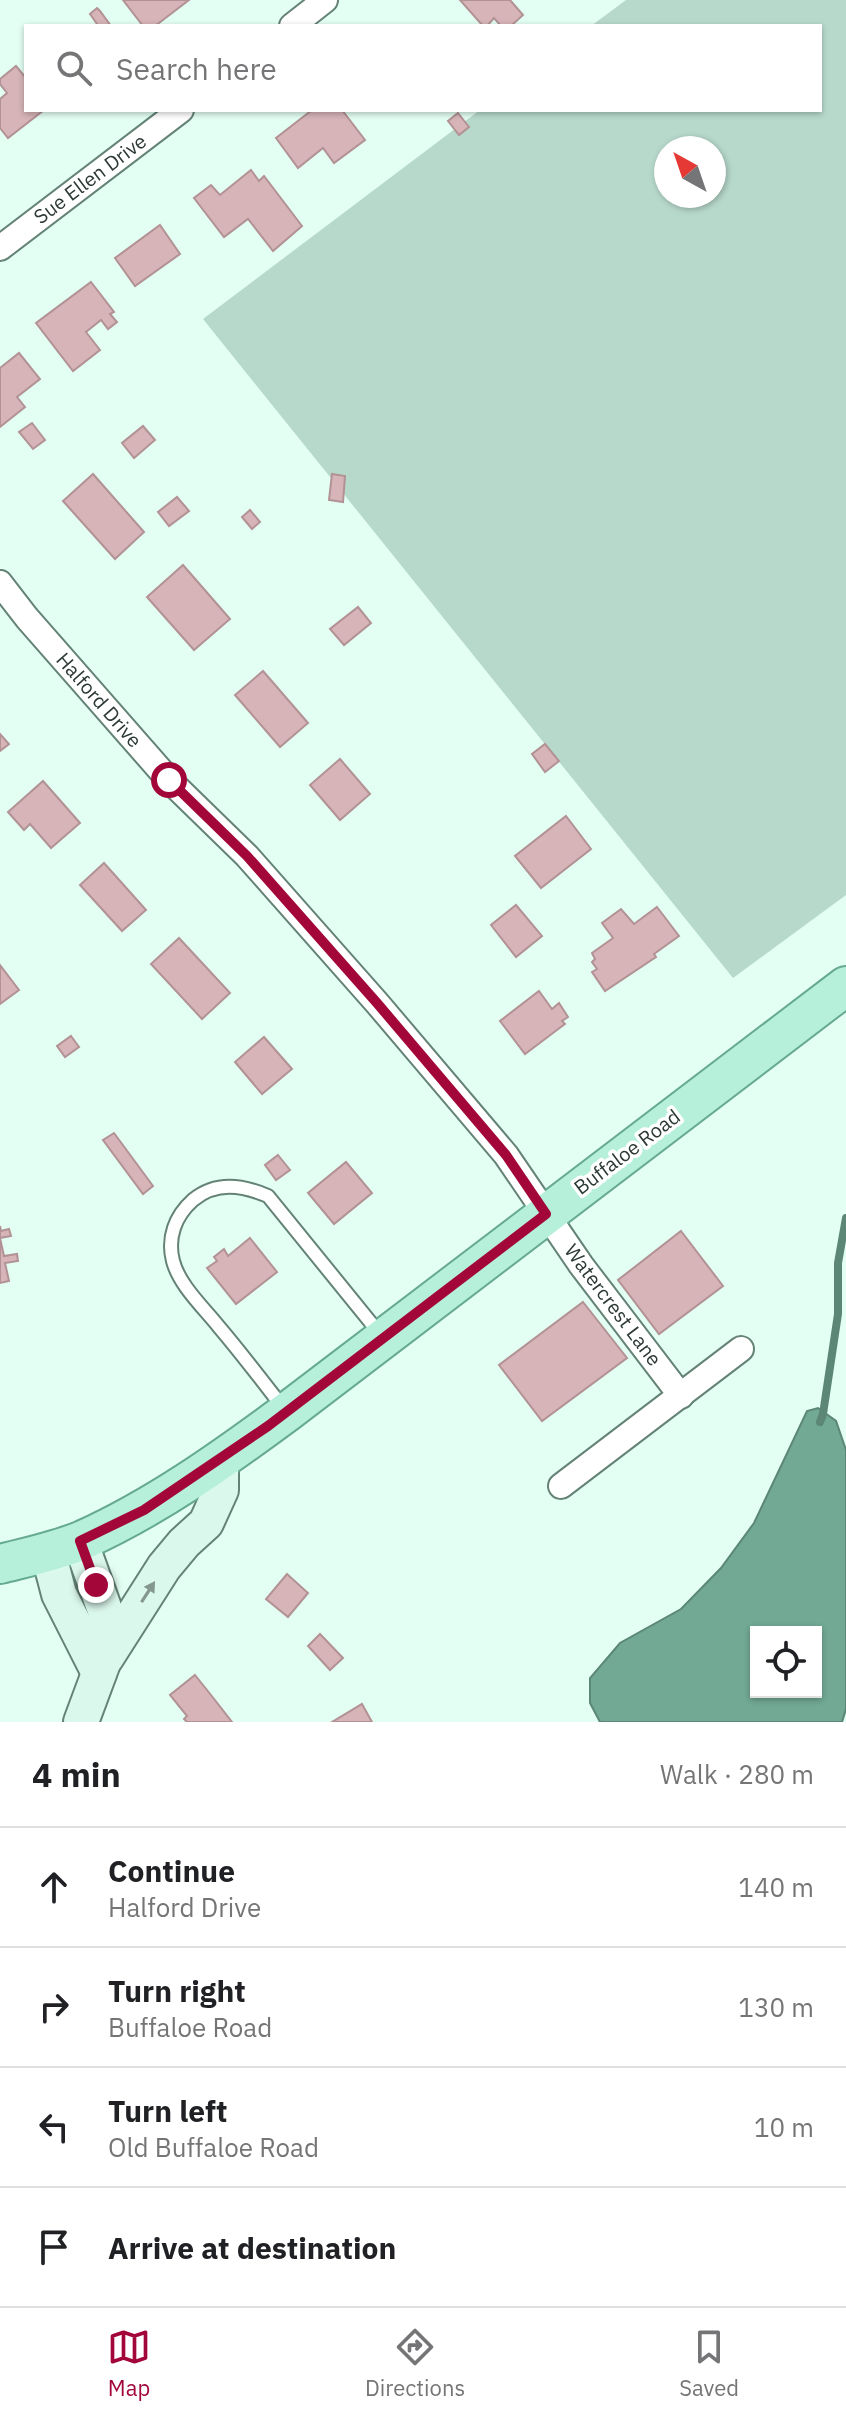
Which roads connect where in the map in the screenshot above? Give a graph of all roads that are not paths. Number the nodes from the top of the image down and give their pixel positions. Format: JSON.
{"nodes":[{"id":1,"x":325,"y":0,"type":"edge"},
{"id":2,"x":295,"y":24,"type":"edge"},
{"id":3,"x":178,"y":112,"type":"edge"},
{"id":4,"x":0,"y":248,"type":"edge"},
{"id":5,"x":0,"y":583,"type":"edge"},
{"id":6,"x":846,"y":986,"type":"edge"},
{"id":7,"x":546,"y":1214,"type":"junction"},
{"id":8,"x":383,"y":1338,"type":"junction"},
{"id":9,"x":741,"y":1349,"type":"dead end"},
{"id":10,"x":681,"y":1396,"type":"junction"},
{"id":11,"x":287,"y":1412,"type":"junction"},
{"id":12,"x":221,"y":1459,"type":"junction"},
{"id":13,"x":561,"y":1486,"type":"dead end"},
{"id":14,"x":64,"y":1546,"type":"junction"},
{"id":15,"x":0,"y":1564,"type":"edge"},
{"id":16,"x":103,"y":1665,"type":"junction"},
{"id":17,"x":81,"y":1722,"type":"edge"}],
"edges":[{"from":1,"to":2,"type":"street"},
{"from":3,"to":4,"type":"street","name":"Sue Ellen Drive"},
{"from":5,"to":7,"type":"street","name":"Halford Drive"},
{"from":6,"to":7,"type":"main road","name":"Buffaloe Road"},
{"from":7,"to":8,"type":"main road","name":"Buffaloe Road"},
{"from":7,"to":10,"type":"street","name":"Watercrest Lane"},
{"from":8,"to":11,"type":"main road","name":"Buffaloe Road"},
{"from":8,"to":11,"type":"lane"},
{"from":9,"to":10,"type":"street"},
{"from":10,"to":13,"type":"street"},
{"from":11,"to":12,"type":"main road","name":"Buffaloe Road"},
{"from":12,"to":14,"type":"main road","name":"Buffaloe Road"},
{"from":16,"to":12,"type":"street","one_way":true},
{"from":14,"to":15,"type":"main road","name":"Buffaloe Road"},
{"from":14,"to":16,"type":"street"},
{"from":16,"to":17,"type":"street"}]}
